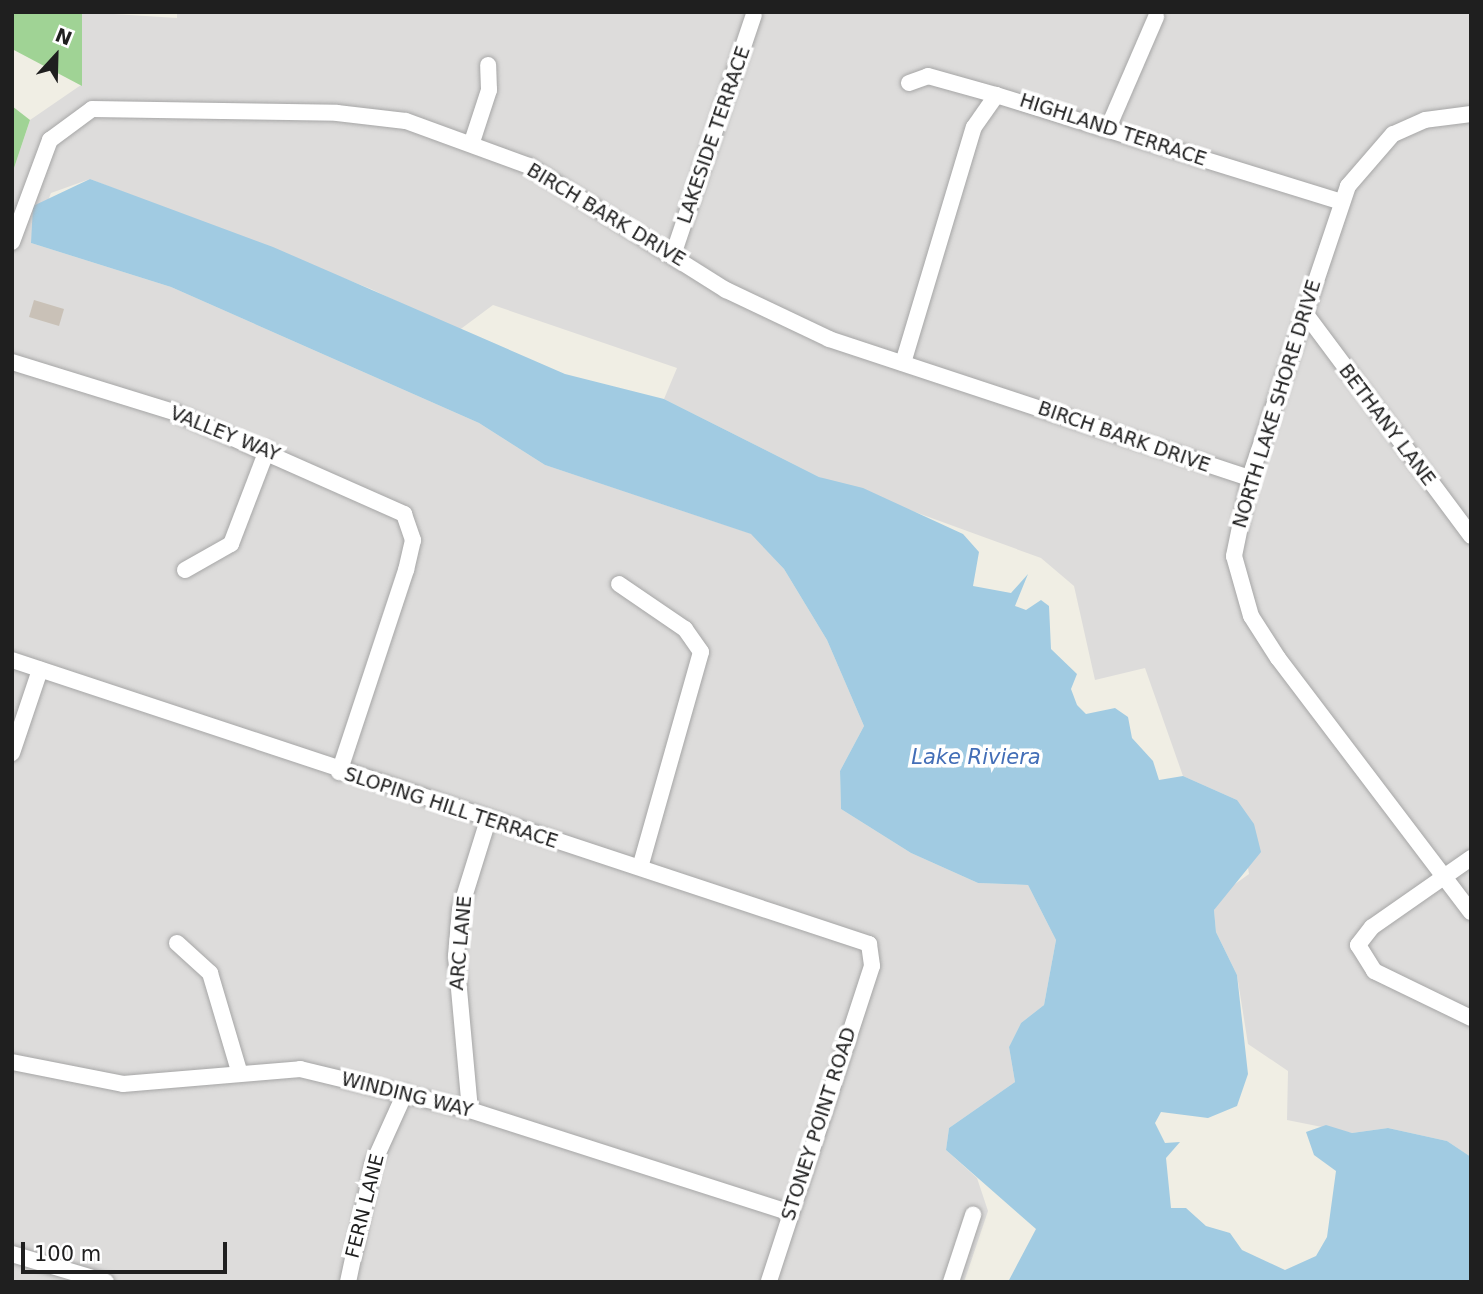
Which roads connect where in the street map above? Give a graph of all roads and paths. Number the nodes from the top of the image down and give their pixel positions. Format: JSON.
{"nodes":[{"id":1,"x":754,"y":15,"type":"dead end"},
{"id":2,"x":1156,"y":17,"type":"dead end"},
{"id":3,"x":488,"y":65,"type":"dead end"},
{"id":4,"x":909,"y":83,"type":"dead end"},
{"id":5,"x":996,"y":95,"type":"junction"},
{"id":6,"x":1471,"y":114,"type":"edge"},
{"id":7,"x":1108,"y":128,"type":"junction"},
{"id":8,"x":472,"y":142,"type":"junction"},
{"id":9,"x":1342,"y":202,"type":"junction"},
{"id":10,"x":12,"y":242,"type":"edge"},
{"id":11,"x":673,"y":255,"type":"junction"},
{"id":12,"x":1305,"y":313,"type":"junction"},
{"id":13,"x":12,"y":362,"type":"edge"},
{"id":14,"x":903,"y":363,"type":"junction"},
{"id":15,"x":267,"y":450,"type":"junction"},
{"id":16,"x":1250,"y":478,"type":"junction"},
{"id":17,"x":1471,"y":536,"type":"edge"},
{"id":18,"x":185,"y":570,"type":"dead end"},
{"id":19,"x":619,"y":584,"type":"dead end"},
{"id":20,"x":12,"y":660,"type":"edge"},
{"id":21,"x":40,"y":670,"type":"junction"},
{"id":22,"x":12,"y":753,"type":"edge"},
{"id":23,"x":339,"y":772,"type":"junction"},
{"id":24,"x":488,"y":820,"type":"junction"},
{"id":25,"x":1471,"y":858,"type":"edge"},
{"id":26,"x":639,"y":867,"type":"junction"},
{"id":27,"x":1444,"y":877,"type":"junction"},
{"id":28,"x":1471,"y":912,"type":"edge"},
{"id":29,"x":177,"y":943,"type":"dead end"},
{"id":30,"x":872,"y":966,"type":"joint"},
{"id":31,"x":1471,"y":1018,"type":"edge"},
{"id":32,"x":12,"y":1062,"type":"edge"},
{"id":33,"x":239,"y":1070,"type":"junction"},
{"id":34,"x":405,"y":1093,"type":"junction"},
{"id":35,"x":470,"y":1110,"type":"junction"},
{"id":36,"x":790,"y":1213,"type":"junction"},
{"id":37,"x":973,"y":1215,"type":"dead end"},
{"id":38,"x":12,"y":1254,"type":"edge"},
{"id":39,"x":106,"y":1282,"type":"edge"},
{"id":40,"x":348,"y":1282,"type":"edge"},
{"id":41,"x":769,"y":1282,"type":"edge"},
{"id":42,"x":951,"y":1282,"type":"edge"}],
"edges":[{"from":1,"to":11,"type":"street","name":"LAKESIDE TERRACE"},
{"from":2,"to":7,"type":"street"},
{"from":3,"to":8,"type":"street"},
{"from":4,"to":5,"type":"street"},
{"from":5,"to":7,"type":"street","name":"HIGHLAND TERRACE"},
{"from":5,"to":14,"type":"street","name":"HIGHLAND TERRACE"},
{"from":6,"to":9,"type":"street","name":"NORTH LAKE SHORE DRIVE"},
{"from":7,"to":9,"type":"street","name":"HIGHLAND TERRACE"},
{"from":8,"to":10,"type":"street","name":"BIRCH BARK DRIVE"},
{"from":8,"to":11,"type":"street","name":"BIRCH BARK DRIVE"},
{"from":9,"to":12,"type":"street","name":"NORTH LAKE SHORE DRIVE"},
{"from":11,"to":14,"type":"street","name":"BIRCH BARK DRIVE"},
{"from":12,"to":16,"type":"street","name":"NORTH LAKE SHORE DRIVE"},
{"from":12,"to":17,"type":"street","name":"BETHANY LANE"},
{"from":13,"to":15,"type":"street","name":"VALLEY WAY"},
{"from":14,"to":16,"type":"street","name":"BIRCH BARK DRIVE"},
{"from":15,"to":18,"type":"street"},
{"from":15,"to":23,"type":"street","name":"VALLEY WAY"},
{"from":16,"to":27,"type":"street","name":"NORTH LAKE SHORE DRIVE"},
{"from":19,"to":26,"type":"street"},
{"from":20,"to":21,"type":"street","name":"SLOPING HILL TERRACE"},
{"from":21,"to":22,"type":"street"},
{"from":21,"to":23,"type":"street","name":"SLOPING HILL TERRACE"},
{"from":23,"to":24,"type":"street","name":"SLOPING HILL TERRACE"},
{"from":24,"to":26,"type":"street","name":"SLOPING HILL TERRACE"},
{"from":24,"to":35,"type":"street","name":"ARC LANE"},
{"from":25,"to":27,"type":"street"},
{"from":26,"to":30,"type":"street","name":"SLOPING HILL TERRACE"},
{"from":27,"to":28,"type":"street","name":"NORTH LAKE SHORE DRIVE"},
{"from":27,"to":31,"type":"street"},
{"from":29,"to":33,"type":"street"},
{"from":30,"to":36,"type":"street","name":"STONEY POINT ROAD"},
{"from":32,"to":33,"type":"street","name":"WINDING WAY"},
{"from":33,"to":34,"type":"street","name":"WINDING WAY"},
{"from":34,"to":35,"type":"street","name":"WINDING WAY"},
{"from":34,"to":40,"type":"street","name":"FERN LANE"},
{"from":35,"to":36,"type":"street","name":"WINDING WAY"},
{"from":36,"to":41,"type":"street","name":"STONEY POINT ROAD"},
{"from":37,"to":42,"type":"street"},
{"from":38,"to":39,"type":"street"}]}
